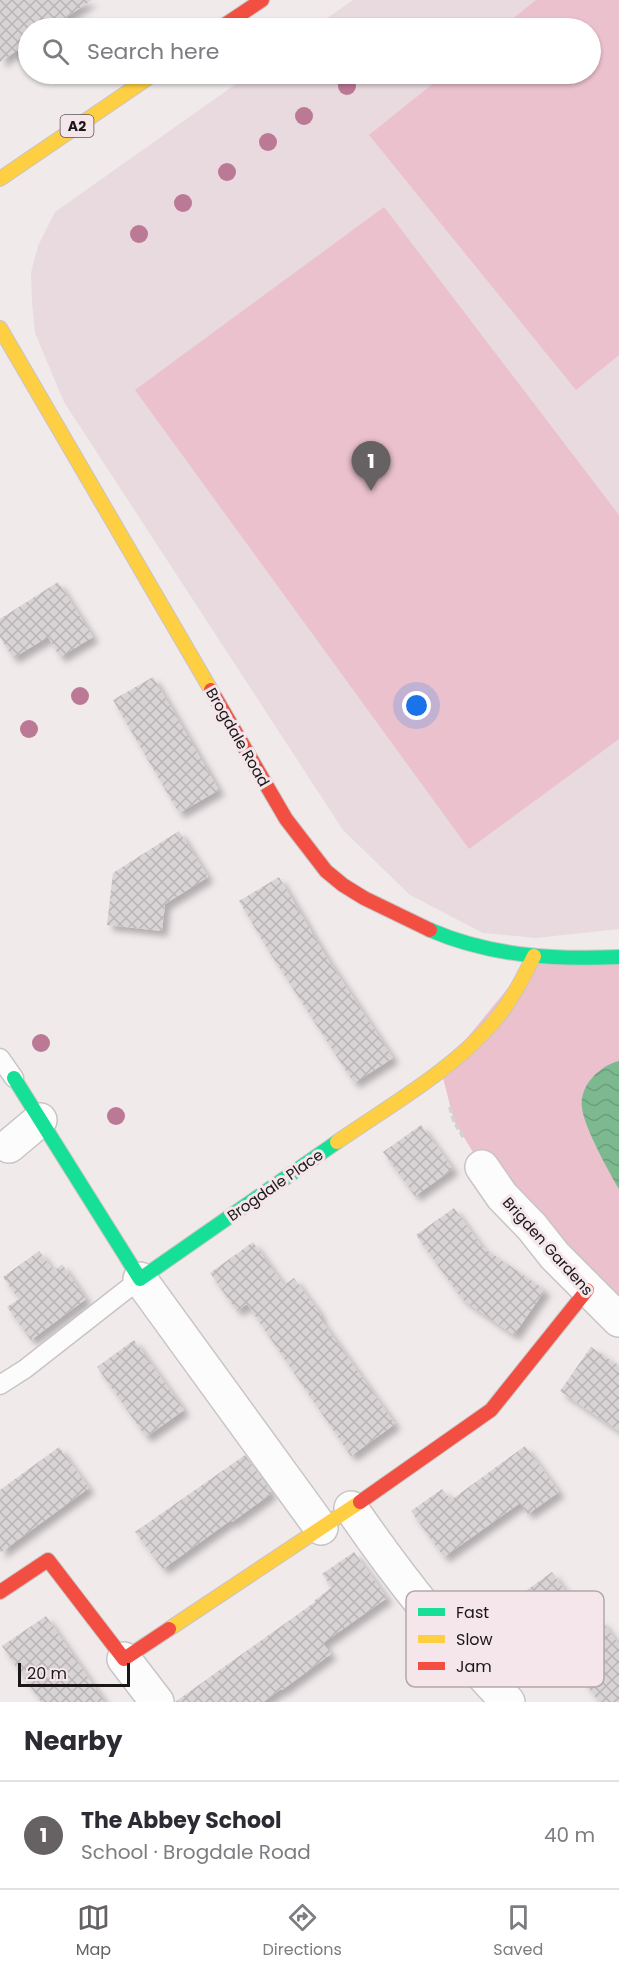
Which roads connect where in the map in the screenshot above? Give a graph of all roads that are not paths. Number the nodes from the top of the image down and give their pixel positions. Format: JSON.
{"nodes":[{"id":1,"x":262,"y":0,"type":"edge"},
{"id":2,"x":235,"y":18,"type":"edge"},
{"id":3,"x":139,"y":84,"type":"edge"},
{"id":4,"x":0,"y":179,"type":"edge"},
{"id":5,"x":0,"y":328,"type":"edge"},
{"id":6,"x":534,"y":956,"type":"junction"},
{"id":7,"x":619,"y":957,"type":"edge"},
{"id":8,"x":0,"y":1058,"type":"edge"},
{"id":9,"x":14,"y":1078,"type":"joint"},
{"id":10,"x":40,"y":1120,"type":"junction"},
{"id":11,"x":4,"y":1149,"type":"edge"},
{"id":12,"x":482,"y":1167,"type":"road end"},
{"id":13,"x":140,"y":1279,"type":"junction"},
{"id":14,"x":587,"y":1290,"type":"junction"},
{"id":15,"x":619,"y":1320,"type":"edge"},
{"id":16,"x":0,"y":1385,"type":"edge"},
{"id":17,"x":351,"y":1508,"type":"junction"},
{"id":18,"x":321,"y":1528,"type":"junction"},
{"id":19,"x":411,"y":1591,"type":"edge"},
{"id":20,"x":0,"y":1592,"type":"edge"},
{"id":21,"x":124,"y":1659,"type":"junction"},
{"id":22,"x":494,"y":1687,"type":"edge"},
{"id":23,"x":157,"y":1702,"type":"edge"},
{"id":24,"x":508,"y":1702,"type":"edge"}],
"edges":[{"from":1,"to":2,"type":"street"},
{"from":3,"to":4,"type":"street","number":"A2"},
{"from":5,"to":6,"type":"street","name":"Brogdale Road"},
{"from":6,"to":7,"type":"street","name":"Brogdale Road"},
{"from":6,"to":13,"type":"street","name":"Brogdale Place"},
{"from":8,"to":9,"type":"lane"},
{"from":9,"to":10,"type":"street"},
{"from":10,"to":11,"type":"street"},
{"from":10,"to":13,"type":"street"},
{"from":12,"to":14,"type":"street","name":"Brigden Gardens"},
{"from":13,"to":16,"type":"lane"},
{"from":13,"to":18,"type":"street"},
{"from":14,"to":15,"type":"street","name":"Brigden Gardens"},
{"from":14,"to":17,"type":"street"},
{"from":17,"to":18,"type":"street"},
{"from":17,"to":19,"type":"street"},
{"from":18,"to":21,"type":"street"},
{"from":20,"to":21,"type":"street"},
{"from":21,"to":23,"type":"street"},
{"from":22,"to":24,"type":"street"}]}
